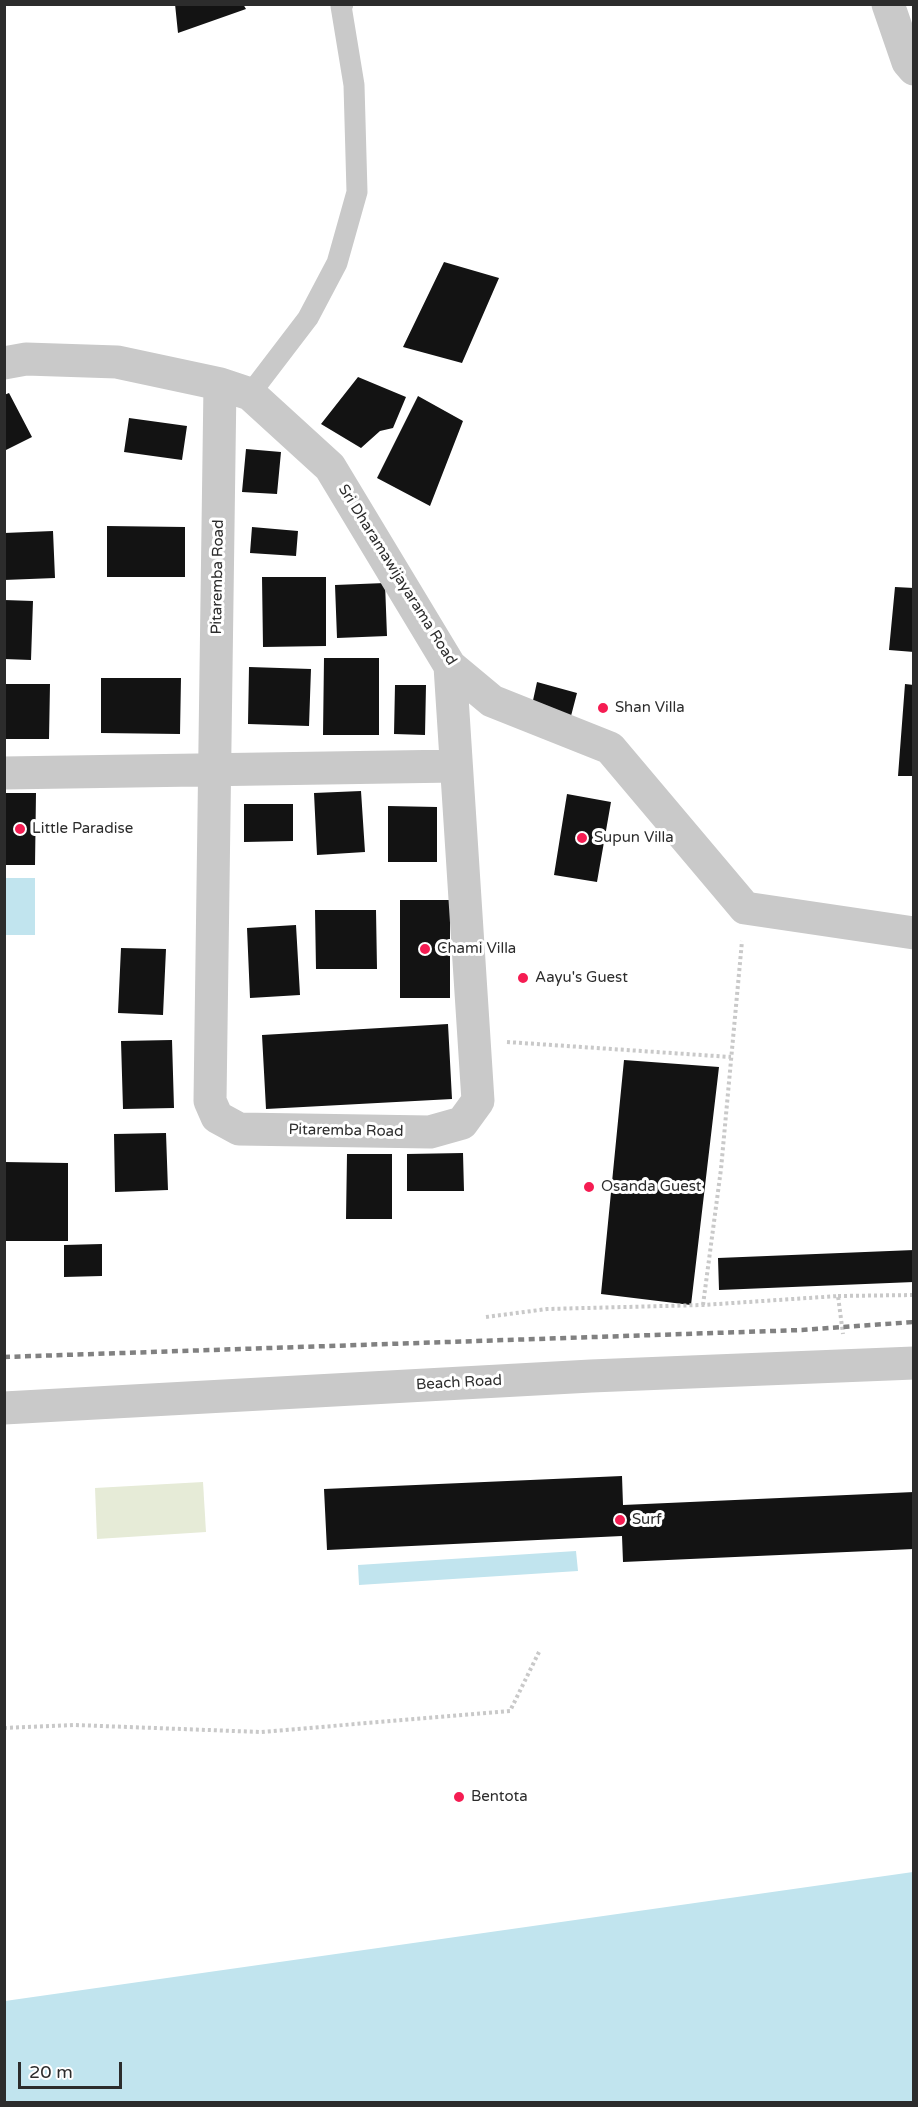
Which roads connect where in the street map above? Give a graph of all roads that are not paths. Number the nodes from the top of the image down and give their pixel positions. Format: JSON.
{"nodes":[{"id":1,"x":343,"y":4,"type":"edge"},
{"id":2,"x":888,"y":4,"type":"edge"},
{"id":3,"x":914,"y":69,"type":"edge"},
{"id":4,"x":4,"y":363,"type":"edge"},
{"id":5,"x":235,"y":389,"type":"junction"},
{"id":6,"x":450,"y":666,"type":"junction"},
{"id":7,"x":456,"y":766,"type":"junction"},
{"id":8,"x":216,"y":770,"type":"junction"},
{"id":9,"x":4,"y":773,"type":"edge"},
{"id":10,"x":914,"y":933,"type":"edge"},
{"id":11,"x":914,"y":1363,"type":"edge"},
{"id":12,"x":4,"y":1408,"type":"edge"}],
"edges":[{"from":1,"to":5,"type":"lane"},
{"from":2,"to":3,"type":"street"},
{"from":4,"to":5,"type":"street"},
{"from":5,"to":6,"type":"street","name":"Sri Dharamawijayarama Road"},
{"from":5,"to":8,"type":"street","name":"Pitaremba Road"},
{"from":6,"to":7,"type":"street","name":"Pitaremba Road"},
{"from":6,"to":10,"type":"street","name":"Sri Dharamawijayarama Road"},
{"from":7,"to":8,"type":"street"},
{"from":7,"to":8,"type":"street","name":"Pitaremba Road"},
{"from":8,"to":9,"type":"street"},
{"from":11,"to":12,"type":"street","name":"Beach Road"}]}
